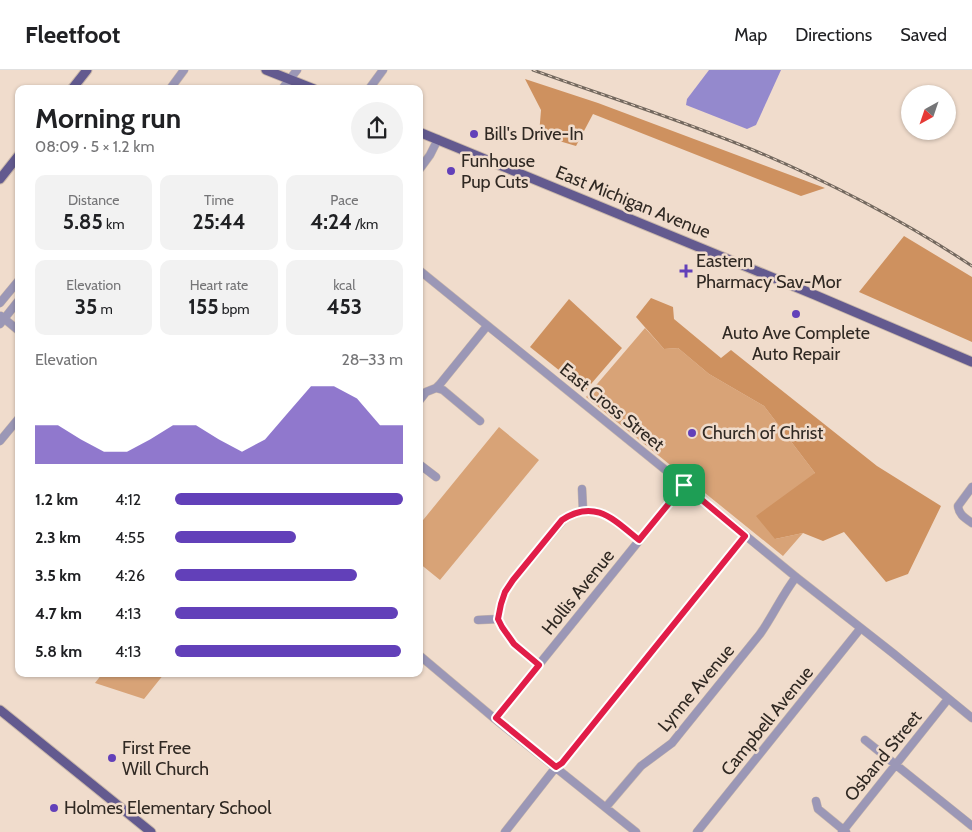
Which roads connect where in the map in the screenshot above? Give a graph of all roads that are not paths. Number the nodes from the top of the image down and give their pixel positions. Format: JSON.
{"nodes":[{"id":1,"x":87,"y":70,"type":"edge"},
{"id":2,"x":184,"y":70,"type":"edge"},
{"id":3,"x":266,"y":70,"type":"edge"},
{"id":4,"x":297,"y":70,"type":"edge"},
{"id":5,"x":383,"y":70,"type":"edge"},
{"id":6,"x":290,"y":80,"type":"junction"},
{"id":7,"x":75,"y":85,"type":"edge"},
{"id":8,"x":173,"y":85,"type":"edge"},
{"id":9,"x":286,"y":85,"type":"edge"},
{"id":10,"x":303,"y":85,"type":"edge"},
{"id":11,"x":372,"y":85,"type":"edge"},
{"id":12,"x":423,"y":133,"type":"edge"},
{"id":13,"x":438,"y":139,"type":"junction"},
{"id":14,"x":15,"y":160,"type":"edge"},
{"id":15,"x":423,"y":164,"type":"edge"},
{"id":16,"x":0,"y":179,"type":"edge"},
{"id":17,"x":423,"y":273,"type":"edge"},
{"id":18,"x":15,"y":285,"type":"edge"},
{"id":19,"x":0,"y":303,"type":"edge"},
{"id":20,"x":15,"y":304,"type":"edge"},
{"id":21,"x":1,"y":320,"type":"edge"},
{"id":22,"x":487,"y":326,"type":"junction"},
{"id":23,"x":15,"y":329,"type":"edge"},
{"id":24,"x":972,"y":362,"type":"edge"},
{"id":25,"x":436,"y":388,"type":"junction"},
{"id":26,"x":423,"y":396,"type":"edge"},
{"id":27,"x":480,"y":422,"type":"dead end"},
{"id":28,"x":15,"y":423,"type":"edge"},
{"id":29,"x":0,"y":441,"type":"edge"},
{"id":30,"x":423,"y":467,"type":"edge"},
{"id":31,"x":436,"y":477,"type":"dead end"},
{"id":32,"x":684,"y":485,"type":"junction"},
{"id":33,"x":972,"y":487,"type":"edge"},
{"id":34,"x":582,"y":489,"type":"dead end"},
{"id":35,"x":583,"y":510,"type":"junction"},
{"id":36,"x":972,"y":523,"type":"edge"},
{"id":37,"x":745,"y":536,"type":"junction"},
{"id":38,"x":639,"y":540,"type":"junction"},
{"id":39,"x":796,"y":577,"type":"junction"},
{"id":40,"x":498,"y":619,"type":"junction"},
{"id":41,"x":478,"y":620,"type":"dead end"},
{"id":42,"x":860,"y":628,"type":"junction"},
{"id":43,"x":423,"y":658,"type":"edge"},
{"id":44,"x":539,"y":665,"type":"junction"},
{"id":45,"x":948,"y":699,"type":"junction"},
{"id":46,"x":0,"y":710,"type":"edge"},
{"id":47,"x":496,"y":718,"type":"junction"},
{"id":48,"x":972,"y":718,"type":"edge"},
{"id":49,"x":865,"y":740,"type":"dead end"},
{"id":50,"x":896,"y":764,"type":"junction"},
{"id":51,"x":556,"y":767,"type":"junction"},
{"id":52,"x":816,"y":801,"type":"dead end"},
{"id":53,"x":606,"y":807,"type":"junction"},
{"id":54,"x":972,"y":826,"type":"edge"},
{"id":55,"x":844,"y":831,"type":"edge"},
{"id":56,"x":151,"y":832,"type":"edge"},
{"id":57,"x":506,"y":832,"type":"edge"},
{"id":58,"x":636,"y":832,"type":"edge"},
{"id":59,"x":697,"y":832,"type":"edge"}],
"edges":[{"from":1,"to":7,"type":"main road"},
{"from":2,"to":8,"type":"street"},
{"from":3,"to":6,"type":"main road"},
{"from":4,"to":6,"type":"street"},
{"from":5,"to":11,"type":"street"},
{"from":6,"to":9,"type":"street"},
{"from":6,"to":10,"type":"main road"},
{"from":12,"to":13,"type":"main road","name":"East Michigan Avenue"},
{"from":13,"to":15,"type":"street"},
{"from":13,"to":24,"type":"main road","name":"East Michigan Avenue"},
{"from":14,"to":16,"type":"main road"},
{"from":17,"to":22,"type":"street","name":"East Cross Street"},
{"from":18,"to":19,"type":"street"},
{"from":20,"to":21,"type":"street"},
{"from":21,"to":23,"type":"street"},
{"from":22,"to":25,"type":"street"},
{"from":22,"to":32,"type":"street","name":"East Cross Street"},
{"from":25,"to":26,"type":"street"},
{"from":25,"to":27,"type":"street"},
{"from":28,"to":29,"type":"street"},
{"from":30,"to":31,"type":"street"},
{"from":32,"to":37,"type":"street","name":"East Cross Street"},
{"from":32,"to":38,"type":"street","name":"Hollis Avenue"},
{"from":33,"to":36,"type":"street"},
{"from":34,"to":35,"type":"street"},
{"from":35,"to":38,"type":"street"},
{"from":35,"to":40,"type":"street"},
{"from":37,"to":39,"type":"street","name":"East Cross Street"},
{"from":37,"to":51,"type":"street"},
{"from":38,"to":44,"type":"street","name":"Hollis Avenue"},
{"from":39,"to":42,"type":"street","name":"East Cross Street"},
{"from":39,"to":53,"type":"street","name":"Lynne Avenue"},
{"from":40,"to":41,"type":"street"},
{"from":40,"to":44,"type":"street"},
{"from":42,"to":45,"type":"street","name":"East Cross Street"},
{"from":42,"to":59,"type":"street","name":"Campbell Avenue"},
{"from":43,"to":47,"type":"street"},
{"from":44,"to":47,"type":"street","name":"Hollis Avenue"},
{"from":45,"to":48,"type":"street","name":"East Cross Street"},
{"from":45,"to":50,"type":"street","name":"Osband Street"},
{"from":46,"to":56,"type":"main road"},
{"from":47,"to":51,"type":"street"},
{"from":49,"to":50,"type":"street"},
{"from":50,"to":54,"type":"street"},
{"from":50,"to":55,"type":"street","name":"Osband Street"},
{"from":51,"to":53,"type":"street"},
{"from":51,"to":57,"type":"street"},
{"from":52,"to":55,"type":"street"},
{"from":53,"to":58,"type":"street"}]}
